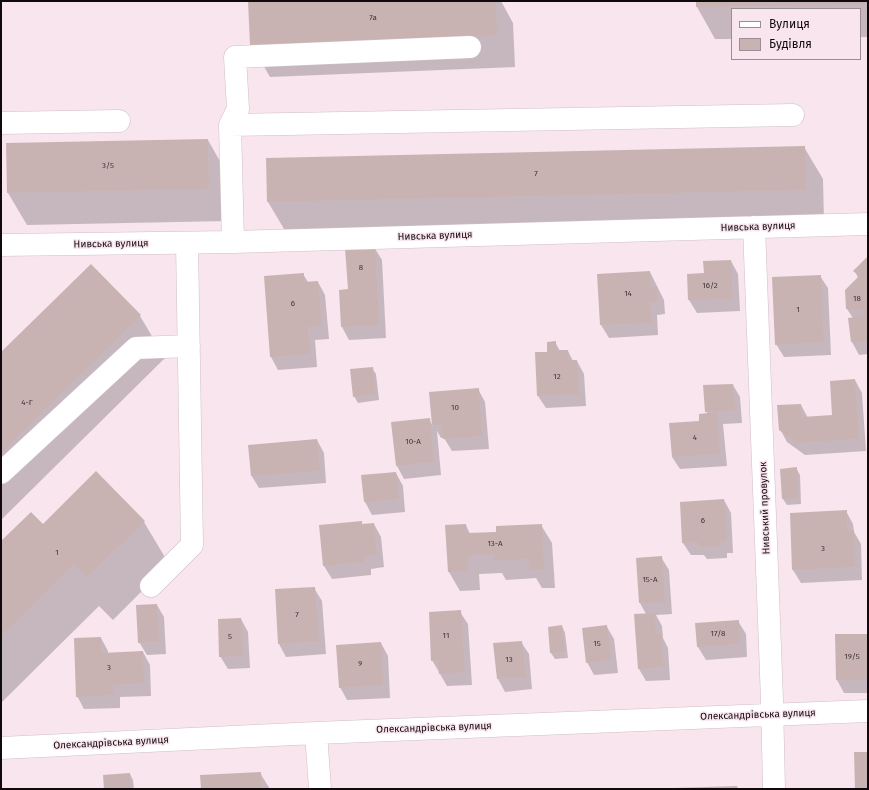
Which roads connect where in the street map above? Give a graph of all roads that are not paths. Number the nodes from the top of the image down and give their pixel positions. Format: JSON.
{"nodes":[{"id":1,"x":470,"y":47,"type":"dead end"},
{"id":2,"x":793,"y":115,"type":"dead end"},
{"id":3,"x":119,"y":121,"type":"dead end"},
{"id":4,"x":1,"y":124,"type":"edge"},
{"id":5,"x":230,"y":125,"type":"junction"},
{"id":6,"x":868,"y":224,"type":"edge"},
{"id":7,"x":754,"y":227,"type":"junction"},
{"id":8,"x":233,"y":242,"type":"junction"},
{"id":9,"x":187,"y":243,"type":"junction"},
{"id":10,"x":1,"y":245,"type":"edge"},
{"id":11,"x":189,"y":346,"type":"junction"},
{"id":12,"x":1,"y":473,"type":"edge"},
{"id":13,"x":151,"y":586,"type":"dead end"},
{"id":14,"x":868,"y":711,"type":"edge"},
{"id":15,"x":773,"y":714,"type":"junction"},
{"id":16,"x":316,"y":733,"type":"junction"},
{"id":17,"x":1,"y":748,"type":"edge"},
{"id":18,"x":320,"y":789,"type":"edge"},
{"id":19,"x":774,"y":789,"type":"edge"}],
"edges":[{"from":1,"to":5,"type":"street"},
{"from":2,"to":5,"type":"street"},
{"from":3,"to":4,"type":"street"},
{"from":5,"to":8,"type":"street"},
{"from":6,"to":7,"type":"street","name":"Нивська вулиця"},
{"from":7,"to":8,"type":"street","name":"Нивська вулиця"},
{"from":7,"to":15,"type":"street","name":"Нивський провулок"},
{"from":8,"to":9,"type":"street","name":"Нивська вулиця"},
{"from":9,"to":10,"type":"street","name":"Нивська вулиця"},
{"from":9,"to":11,"type":"street"},
{"from":11,"to":12,"type":"street"},
{"from":11,"to":13,"type":"street"},
{"from":14,"to":15,"type":"street","name":"Олександрівська вулиця"},
{"from":15,"to":16,"type":"street","name":"Олександрівська вулиця"},
{"from":15,"to":19,"type":"street","name":"Нивський провулок"},
{"from":16,"to":17,"type":"street","name":"Олександрівська вулиця"},
{"from":16,"to":18,"type":"street"}]}
